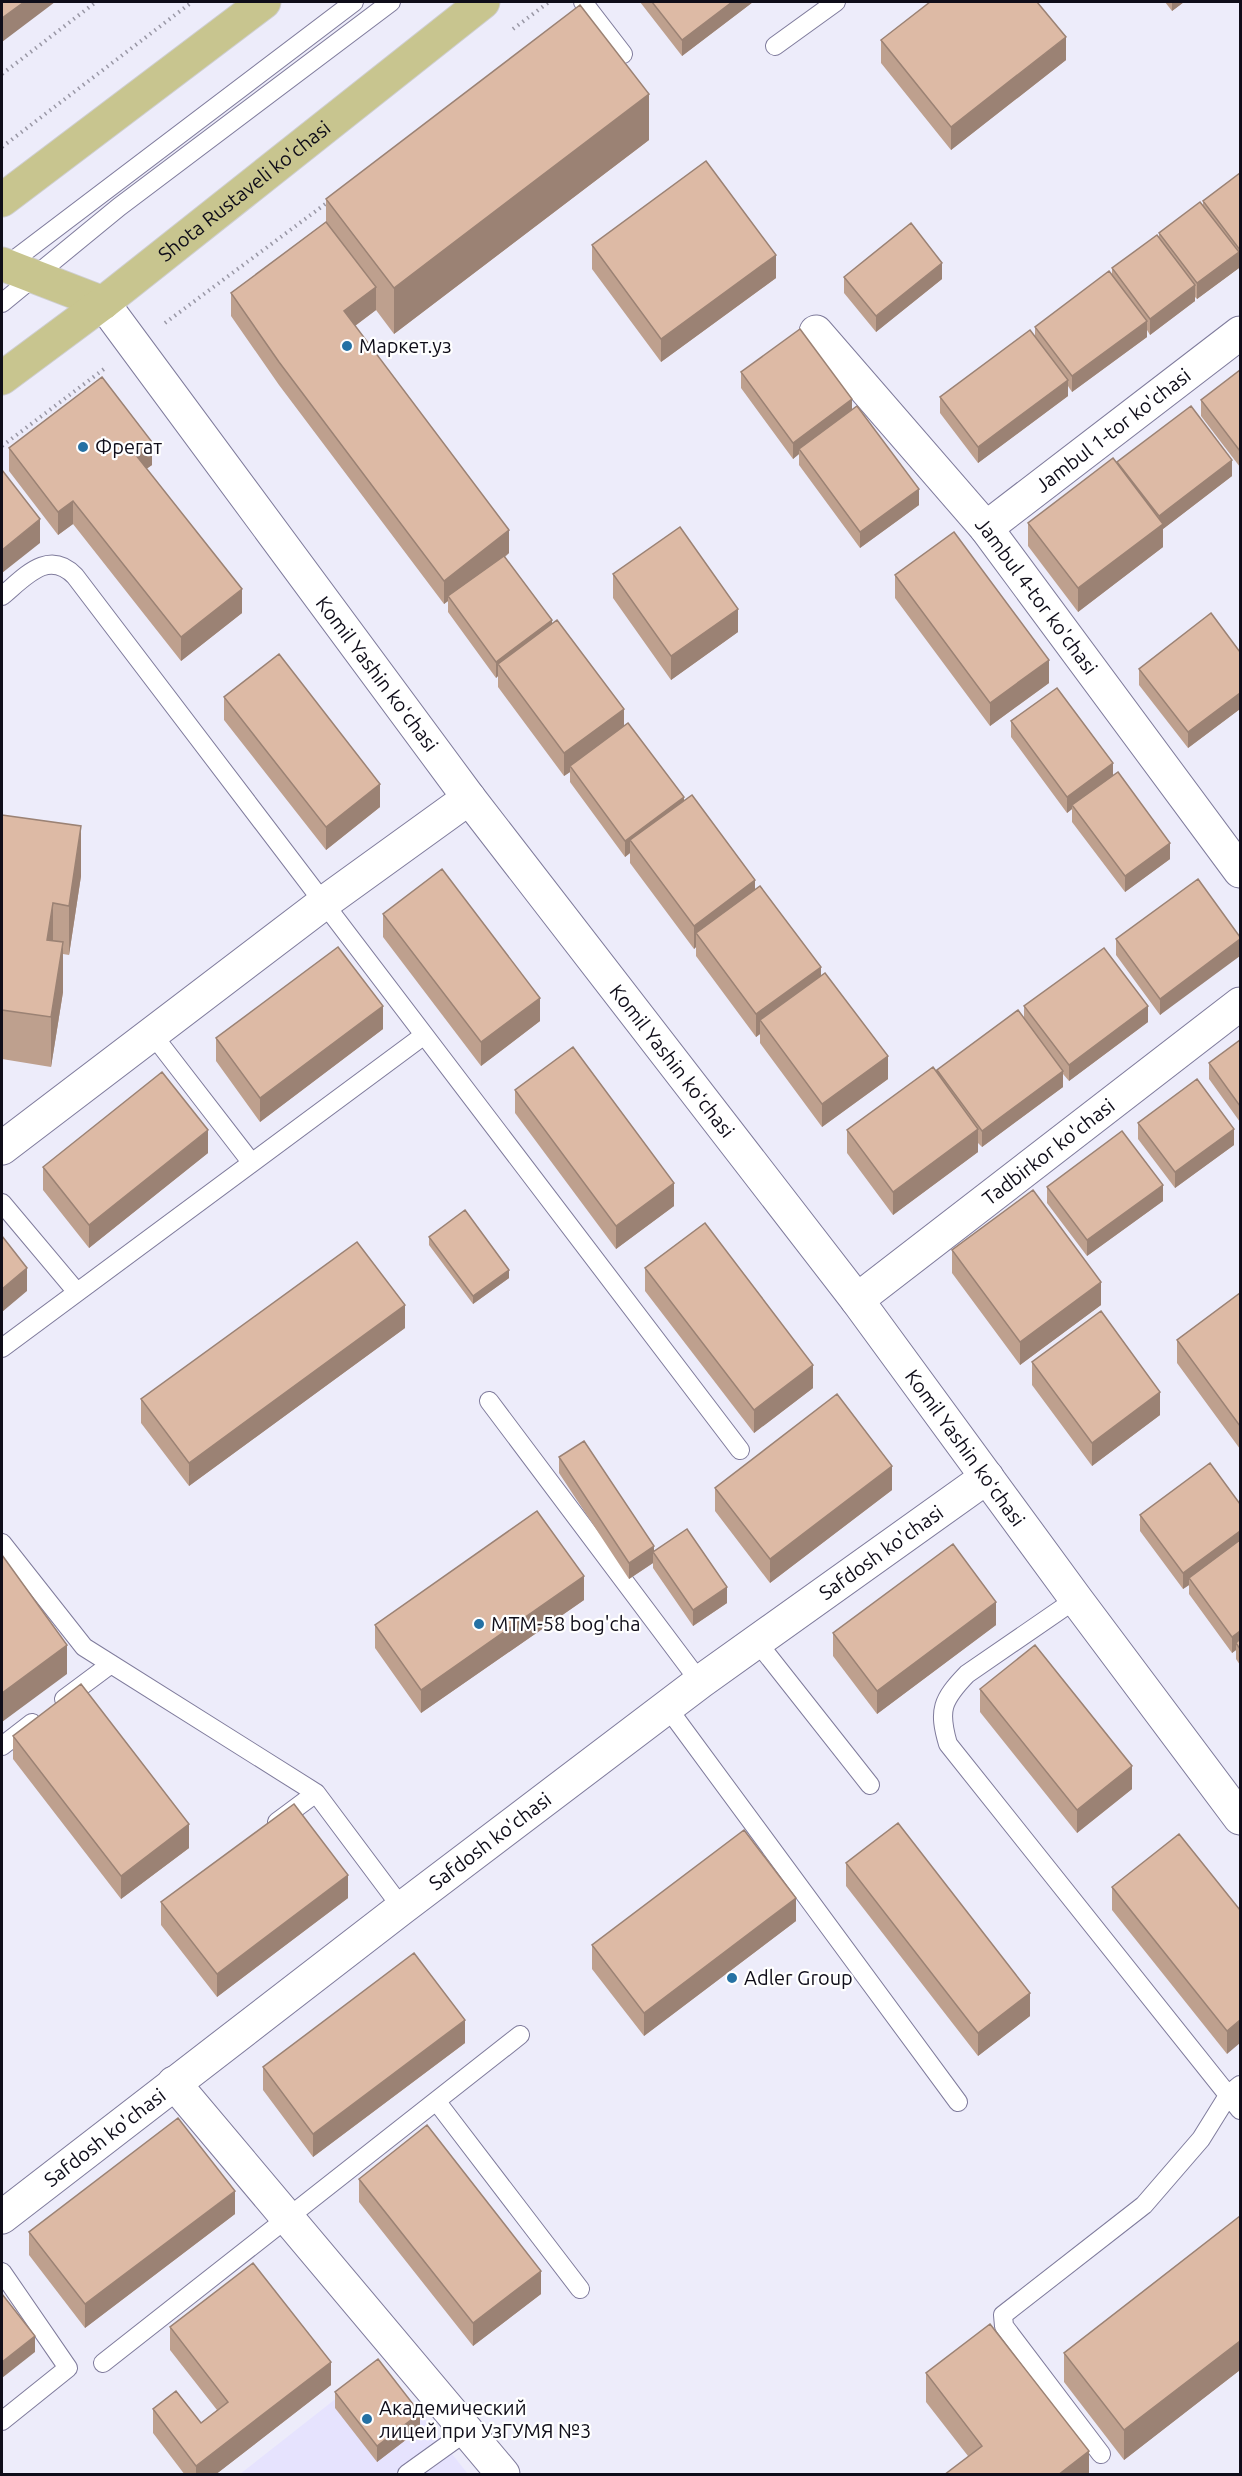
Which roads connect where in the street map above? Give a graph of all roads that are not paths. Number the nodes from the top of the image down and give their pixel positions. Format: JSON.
{"nodes":[{"id":1,"x":264,"y":2,"type":"edge"},
{"id":2,"x":354,"y":2,"type":"edge"},
{"id":3,"x":392,"y":2,"type":"edge"},
{"id":4,"x":483,"y":2,"type":"edge"},
{"id":5,"x":583,"y":2,"type":"edge"},
{"id":6,"x":836,"y":2,"type":"edge"},
{"id":7,"x":775,"y":46,"type":"dead end"},
{"id":8,"x":623,"y":54,"type":"dead end"},
{"id":9,"x":2,"y":200,"type":"edge"},
{"id":10,"x":3,"y":266,"type":"edge"},
{"id":11,"x":36,"y":277,"type":"junction"},
{"id":12,"x":2,"y":303,"type":"edge"},
{"id":13,"x":103,"y":303,"type":"junction"},
{"id":14,"x":816,"y":332,"type":"dead end"},
{"id":15,"x":1240,"y":333,"type":"edge"},
{"id":16,"x":2,"y":378,"type":"edge"},
{"id":17,"x":986,"y":528,"type":"junction"},
{"id":18,"x":2,"y":596,"type":"edge"},
{"id":19,"x":469,"y":798,"type":"junction"},
{"id":20,"x":1240,"y":872,"type":"edge"},
{"id":21,"x":325,"y":902,"type":"junction"},
{"id":22,"x":1240,"y":1004,"type":"edge"},
{"id":23,"x":153,"y":1035,"type":"junction"},
{"id":24,"x":423,"y":1036,"type":"junction"},
{"id":25,"x":2,"y":1148,"type":"edge"},
{"id":26,"x":251,"y":1162,"type":"junction"},
{"id":27,"x":2,"y":1203,"type":"edge"},
{"id":28,"x":76,"y":1291,"type":"junction"},
{"id":29,"x":857,"y":1300,"type":"junction"},
{"id":30,"x":2,"y":1348,"type":"edge"},
{"id":31,"x":489,"y":1401,"type":"dead end"},
{"id":32,"x":741,"y":1450,"type":"dead end"},
{"id":33,"x":987,"y":1477,"type":"junction"},
{"id":34,"x":2,"y":1543,"type":"edge"},
{"id":35,"x":1076,"y":1599,"type":"junction"},
{"id":36,"x":758,"y":1643,"type":"junction"},
{"id":37,"x":111,"y":1664,"type":"junction"},
{"id":38,"x":700,"y":1682,"type":"junction"},
{"id":39,"x":667,"y":1707,"type":"junction"},
{"id":40,"x":2,"y":1746,"type":"edge"},
{"id":41,"x":870,"y":1785,"type":"dead end"},
{"id":42,"x":316,"y":1793,"type":"junction"},
{"id":43,"x":1240,"y":1818,"type":"edge"},
{"id":44,"x":260,"y":1835,"type":"edge"},
{"id":45,"x":402,"y":1908,"type":"junction"},
{"id":46,"x":520,"y":2035,"type":"dead end"},
{"id":47,"x":174,"y":2083,"type":"junction"},
{"id":48,"x":1235,"y":2090,"type":"edge"},
{"id":49,"x":436,"y":2102,"type":"junction"},
{"id":50,"x":958,"y":2102,"type":"dead end"},
{"id":51,"x":1240,"y":2110,"type":"edge"},
{"id":52,"x":2,"y":2217,"type":"edge"},
{"id":53,"x":288,"y":2220,"type":"junction"},
{"id":54,"x":2,"y":2272,"type":"edge"},
{"id":55,"x":580,"y":2289,"type":"dead end"},
{"id":56,"x":103,"y":2363,"type":"dead end"},
{"id":57,"x":2,"y":2421,"type":"edge"},
{"id":58,"x":466,"y":2431,"type":"junction"},
{"id":59,"x":1101,"y":2454,"type":"dead end"},
{"id":60,"x":407,"y":2475,"type":"edge"},
{"id":61,"x":503,"y":2475,"type":"edge"}],
"edges":[{"from":1,"to":9,"type":"main road"},
{"from":2,"to":10,"type":"lane"},
{"from":3,"to":11,"type":"lane"},
{"from":4,"to":13,"type":"main road","name":"Shota Rustaveli ko'chasi"},
{"from":5,"to":8,"type":"lane"},
{"from":6,"to":7,"type":"lane"},
{"from":10,"to":11,"type":"main road"},
{"from":11,"to":12,"type":"lane"},
{"from":11,"to":13,"type":"main road"},
{"from":13,"to":16,"type":"main road","name":"Shota Rustaveli ko'chasi"},
{"from":13,"to":19,"type":"street","name":"Komil Yashin koʻchasi"},
{"from":14,"to":17,"type":"street","name":"Jambul 4-tor ko'chasi"},
{"from":15,"to":17,"type":"street","name":"Jambul 1-tor ko'chasi"},
{"from":17,"to":20,"type":"street","name":"Jambul 4-tor ko'chasi"},
{"from":18,"to":21,"type":"lane"},
{"from":19,"to":21,"type":"street"},
{"from":19,"to":29,"type":"street","name":"Komil Yashin koʻchasi"},
{"from":21,"to":23,"type":"street"},
{"from":21,"to":24,"type":"lane"},
{"from":22,"to":29,"type":"street","name":"Tadbirkor ko'chasi"},
{"from":23,"to":25,"type":"street"},
{"from":23,"to":26,"type":"lane"},
{"from":24,"to":26,"type":"lane"},
{"from":24,"to":32,"type":"lane"},
{"from":26,"to":28,"type":"lane"},
{"from":27,"to":28,"type":"lane"},
{"from":28,"to":30,"type":"lane"},
{"from":29,"to":33,"type":"street","name":"Komil Yashin koʻchasi"},
{"from":31,"to":38,"type":"lane"},
{"from":33,"to":35,"type":"street","name":"Komil Yashin koʻchasi"},
{"from":33,"to":36,"type":"street","name":"Safdosh ko'chasi"},
{"from":34,"to":37,"type":"lane"},
{"from":35,"to":43,"type":"street","name":"Komil Yashin koʻchasi"},
{"from":35,"to":48,"type":"lane"},
{"from":36,"to":38,"type":"street","name":"Safdosh ko'chasi"},
{"from":36,"to":41,"type":"lane"},
{"from":37,"to":40,"type":"lane"},
{"from":37,"to":42,"type":"lane"},
{"from":38,"to":39,"type":"street","name":"Safdosh ko'chasi"},
{"from":39,"to":45,"type":"street","name":"Safdosh ko'chasi"},
{"from":39,"to":50,"type":"lane"},
{"from":42,"to":44,"type":"lane"},
{"from":42,"to":45,"type":"lane"},
{"from":45,"to":47,"type":"street","name":"Safdosh ko'chasi"},
{"from":46,"to":49,"type":"lane"},
{"from":47,"to":52,"type":"street","name":"Safdosh ko'chasi"},
{"from":47,"to":53,"type":"street"},
{"from":48,"to":51,"type":"lane"},
{"from":48,"to":59,"type":"lane"},
{"from":49,"to":53,"type":"lane"},
{"from":49,"to":55,"type":"lane"},
{"from":53,"to":56,"type":"lane"},
{"from":53,"to":58,"type":"street"},
{"from":54,"to":57,"type":"lane"},
{"from":58,"to":60,"type":"lane"},
{"from":58,"to":61,"type":"street"}]}
